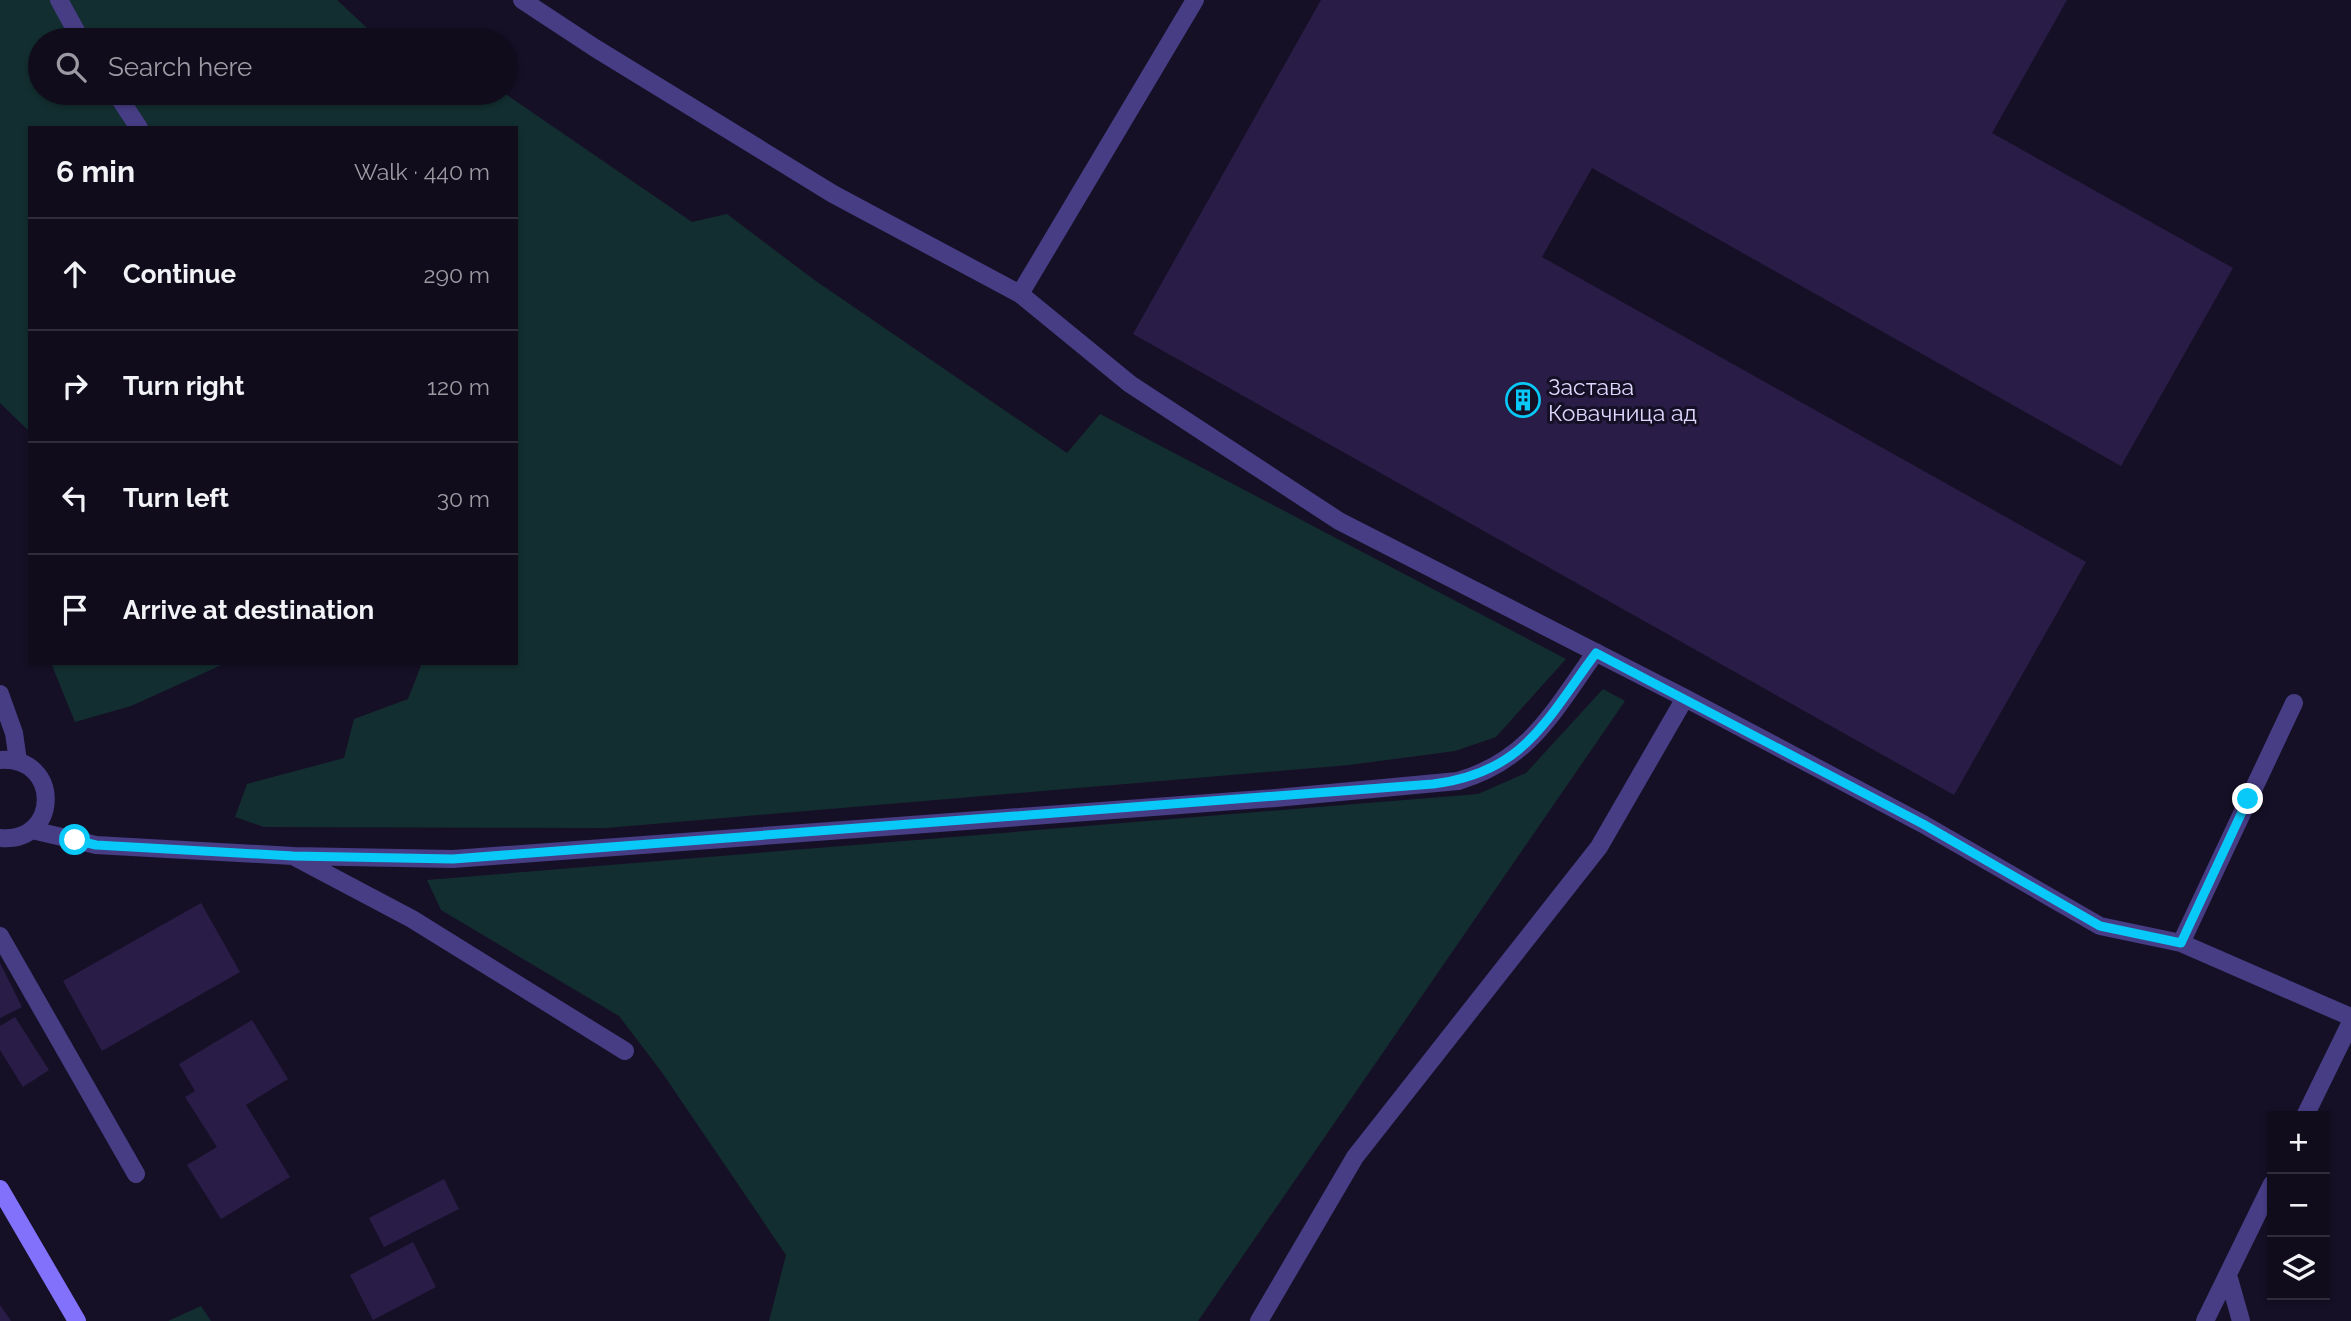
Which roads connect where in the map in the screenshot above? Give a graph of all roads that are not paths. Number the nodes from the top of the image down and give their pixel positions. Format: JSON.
{"nodes":[{"id":1,"x":59,"y":0,"type":"edge"},
{"id":2,"x":522,"y":0,"type":"edge"},
{"id":3,"x":1195,"y":0,"type":"edge"},
{"id":4,"x":74,"y":28,"type":"edge"},
{"id":5,"x":124,"y":105,"type":"edge"},
{"id":6,"x":138,"y":126,"type":"edge"},
{"id":7,"x":1020,"y":294,"type":"junction"},
{"id":8,"x":1596,"y":653,"type":"junction"},
{"id":9,"x":0,"y":694,"type":"edge"},
{"id":10,"x":1685,"y":698,"type":"junction"},
{"id":11,"x":2294,"y":703,"type":"dead end"},
{"id":12,"x":9,"y":761,"type":"edge"},
{"id":13,"x":32,"y":830,"type":"junction"},
{"id":14,"x":0,"y":838,"type":"edge"},
{"id":15,"x":293,"y":856,"type":"junction"},
{"id":16,"x":0,"y":936,"type":"edge"},
{"id":17,"x":2181,"y":943,"type":"junction"},
{"id":18,"x":2351,"y":1019,"type":"edge"},
{"id":19,"x":625,"y":1051,"type":"dead end"},
{"id":20,"x":2307,"y":1111,"type":"edge"},
{"id":21,"x":136,"y":1174,"type":"dead end"},
{"id":22,"x":0,"y":1189,"type":"edge"},
{"id":23,"x":2267,"y":1194,"type":"edge"},
{"id":24,"x":2228,"y":1275,"type":"junction"},
{"id":25,"x":77,"y":1321,"type":"edge"},
{"id":26,"x":1259,"y":1321,"type":"edge"},
{"id":27,"x":2205,"y":1321,"type":"edge"},
{"id":28,"x":2241,"y":1321,"type":"edge"}],
"edges":[{"from":1,"to":4,"type":"lane"},
{"from":2,"to":7,"type":"lane"},
{"from":3,"to":7,"type":"lane"},
{"from":5,"to":6,"type":"lane"},
{"from":7,"to":8,"type":"lane"},
{"from":8,"to":10,"type":"lane"},
{"from":8,"to":15,"type":"lane"},
{"from":9,"to":12,"type":"lane"},
{"from":10,"to":17,"type":"lane"},
{"from":10,"to":26,"type":"lane"},
{"from":11,"to":17,"type":"lane"},
{"from":12,"to":13,"type":"lane"},
{"from":13,"to":14,"type":"lane"},
{"from":13,"to":15,"type":"lane"},
{"from":15,"to":19,"type":"lane"},
{"from":16,"to":21,"type":"lane"},
{"from":17,"to":18,"type":"lane"},
{"from":18,"to":20,"type":"lane"},
{"from":22,"to":25,"type":"main road"},
{"from":23,"to":24,"type":"lane"},
{"from":24,"to":27,"type":"lane"},
{"from":24,"to":28,"type":"lane"}]}
